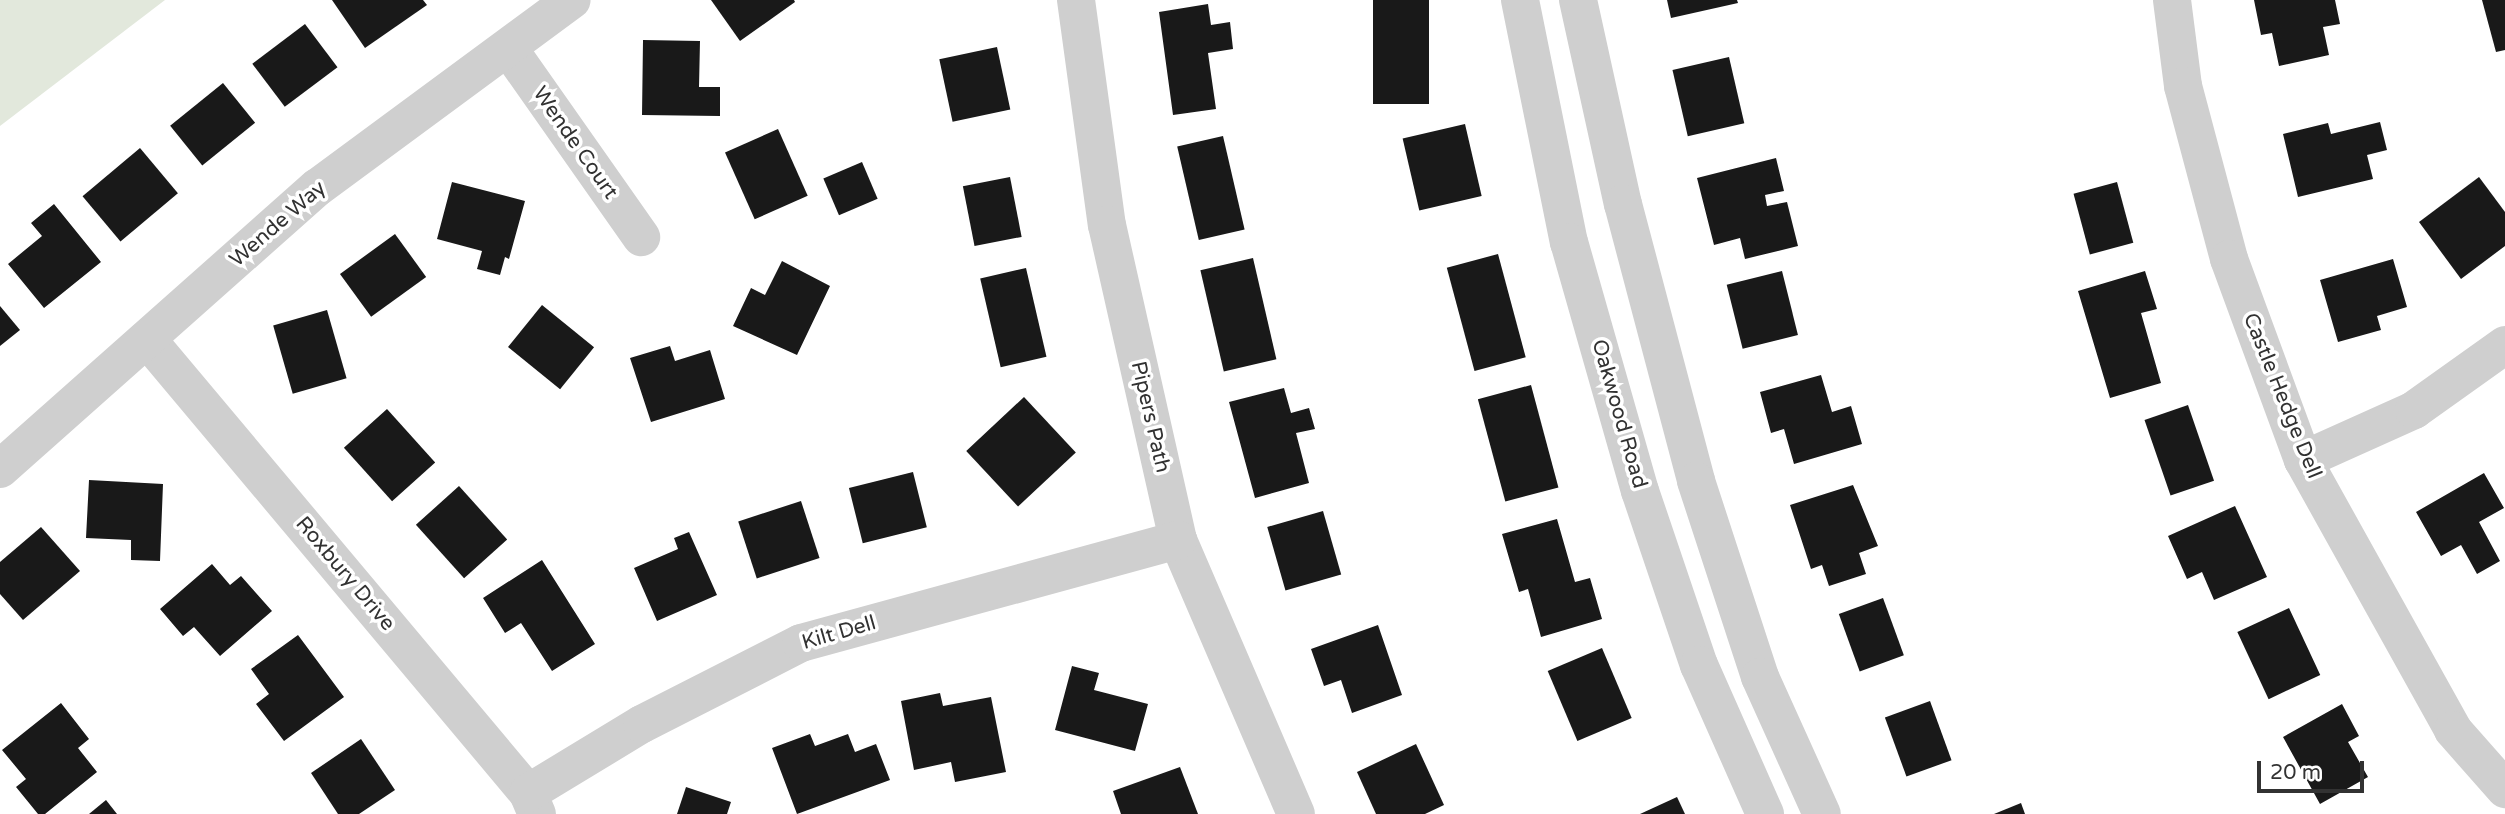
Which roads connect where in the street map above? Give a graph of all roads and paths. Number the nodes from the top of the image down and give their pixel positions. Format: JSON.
{"nodes":[{"id":1,"x":572,"y":0,"type":"edge"},
{"id":2,"x":1076,"y":0,"type":"edge"},
{"id":3,"x":1520,"y":0,"type":"edge"},
{"id":4,"x":1578,"y":0,"type":"edge"},
{"id":5,"x":2172,"y":0,"type":"edge"},
{"id":6,"x":509,"y":48,"type":"junction"},
{"id":7,"x":641,"y":237,"type":"dead end"},
{"id":8,"x":147,"y":339,"type":"junction"},
{"id":9,"x":2505,"y":345,"type":"edge"},
{"id":10,"x":2303,"y":460,"type":"junction"},
{"id":11,"x":0,"y":469,"type":"edge"},
{"id":12,"x":1178,"y":540,"type":"junction"},
{"id":13,"x":2505,"y":789,"type":"edge"},
{"id":14,"x":532,"y":803,"type":"edge"},
{"id":15,"x":1296,"y":814,"type":"edge"},
{"id":16,"x":1765,"y":814,"type":"edge"},
{"id":17,"x":1822,"y":814,"type":"edge"}],
"edges":[{"from":1,"to":6,"type":"street","name":"Wende Way"},
{"from":2,"to":12,"type":"street","name":"Pipers Path"},
{"from":3,"to":16,"type":"street","name":"Oakwood Road"},
{"from":4,"to":17,"type":"street"},
{"from":5,"to":10,"type":"street","name":"Castle Hedge Dell"},
{"from":6,"to":7,"type":"street","name":"Wende Court"},
{"from":6,"to":8,"type":"street","name":"Wende Way"},
{"from":8,"to":11,"type":"street","name":"Wende Way"},
{"from":8,"to":14,"type":"street","name":"Roxbury Drive"},
{"from":9,"to":10,"type":"street"},
{"from":10,"to":13,"type":"street","name":"Castle Hedge Dell"},
{"from":12,"to":14,"type":"street","name":"Kilt Dell"},
{"from":12,"to":15,"type":"street","name":"Pipers Path"}]}
